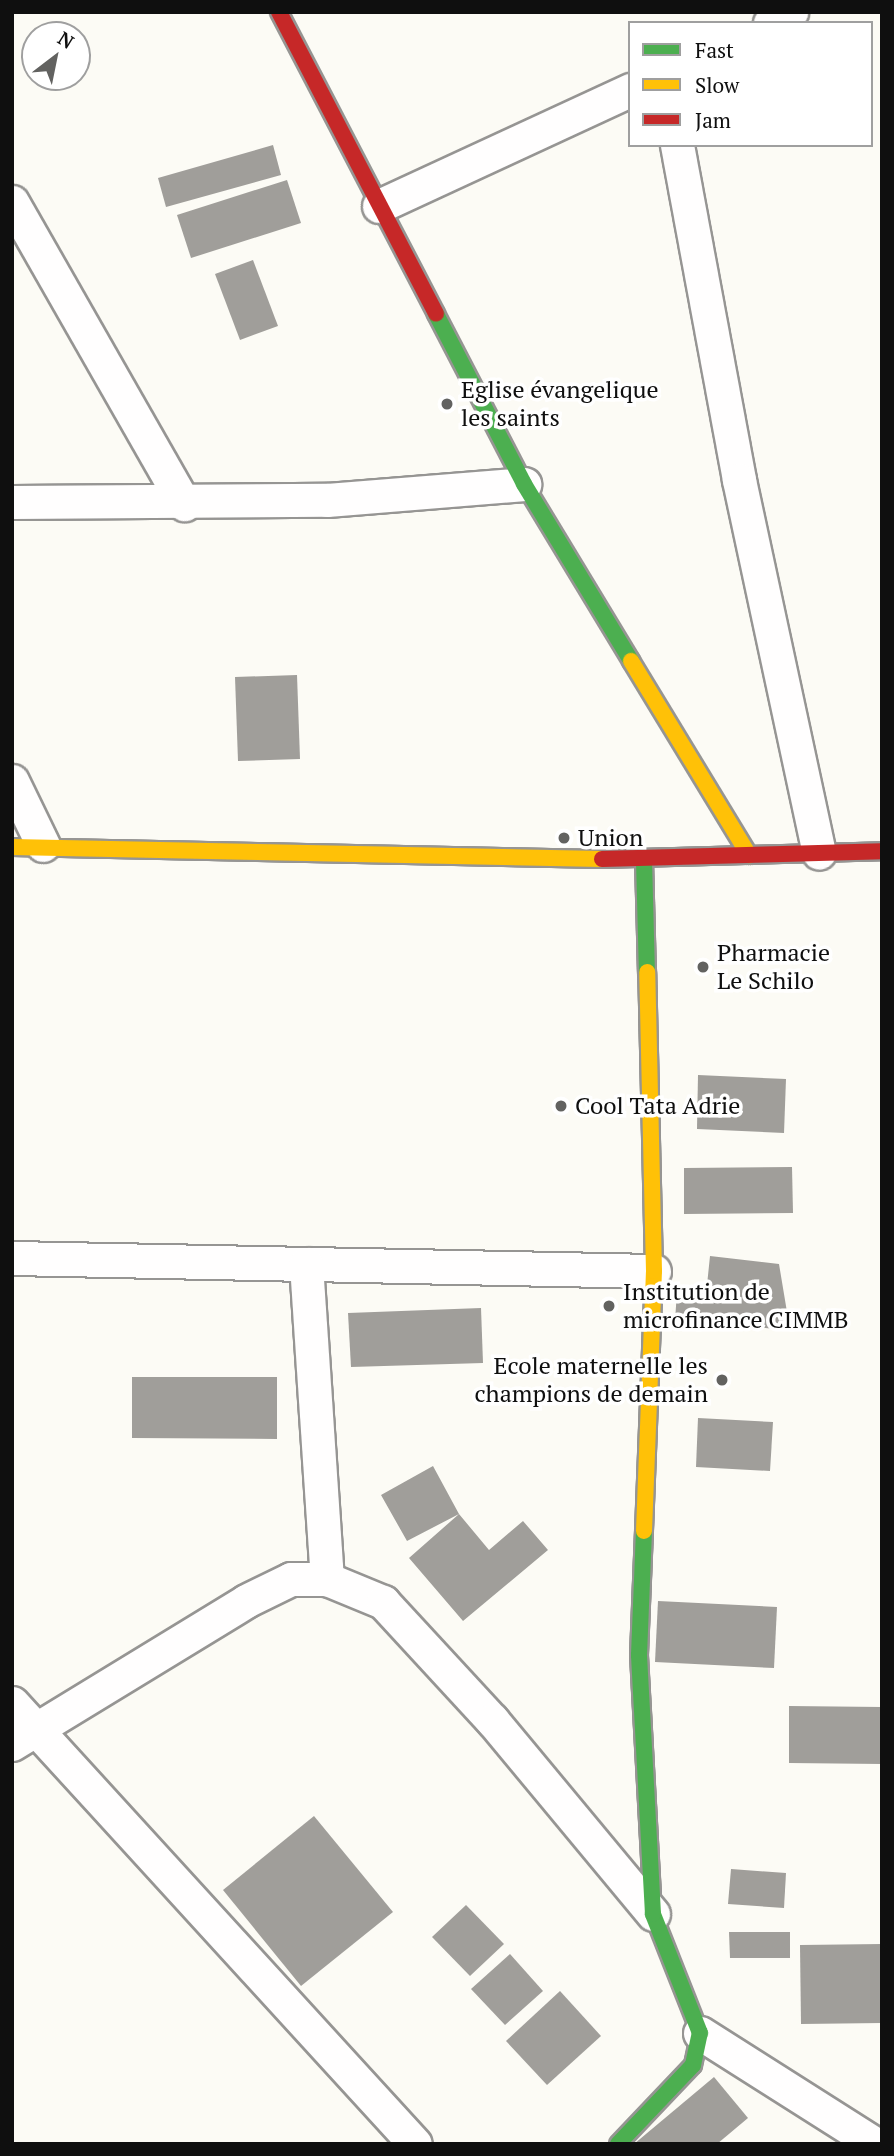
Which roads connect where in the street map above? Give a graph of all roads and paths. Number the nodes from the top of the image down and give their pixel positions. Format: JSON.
{"nodes":[{"id":1,"x":279,"y":12,"type":"edge"},
{"id":2,"x":791,"y":12,"type":"edge"},
{"id":3,"x":773,"y":21,"type":"edge"},
{"id":4,"x":628,"y":91,"type":"edge"},
{"id":5,"x":677,"y":147,"type":"edge"},
{"id":6,"x":12,"y":202,"type":"edge"},
{"id":7,"x":379,"y":206,"type":"junction"},
{"id":8,"x":524,"y":484,"type":"junction"},
{"id":9,"x":12,"y":502,"type":"edge"},
{"id":10,"x":184,"y":504,"type":"junction"},
{"id":11,"x":12,"y":781,"type":"edge"},
{"id":12,"x":28,"y":846,"type":"edge"},
{"id":13,"x":882,"y":851,"type":"edge"},
{"id":14,"x":819,"y":852,"type":"junction"},
{"id":15,"x":749,"y":855,"type":"junction"},
{"id":16,"x":644,"y":860,"type":"junction"},
{"id":17,"x":12,"y":1258,"type":"edge"},
{"id":18,"x":306,"y":1264,"type":"junction"},
{"id":19,"x":654,"y":1271,"type":"junction"},
{"id":20,"x":327,"y":1579,"type":"junction"},
{"id":21,"x":12,"y":1703,"type":"edge"},
{"id":22,"x":23,"y":1736,"type":"edge"},
{"id":23,"x":653,"y":1914,"type":"junction"},
{"id":24,"x":700,"y":2033,"type":"junction"},
{"id":25,"x":415,"y":2144,"type":"edge"},
{"id":26,"x":618,"y":2144,"type":"edge"},
{"id":27,"x":874,"y":2144,"type":"edge"}],
"edges":[{"from":1,"to":7,"type":"street"},
{"from":2,"to":3,"type":"street"},
{"from":4,"to":7,"type":"street"},
{"from":5,"to":14,"type":"street"},
{"from":6,"to":10,"type":"street"},
{"from":7,"to":8,"type":"street"},
{"from":8,"to":10,"type":"street"},
{"from":8,"to":15,"type":"street"},
{"from":9,"to":10,"type":"street"},
{"from":11,"to":12,"type":"street"},
{"from":12,"to":16,"type":"street"},
{"from":13,"to":14,"type":"street"},
{"from":14,"to":15,"type":"street"},
{"from":15,"to":16,"type":"street"},
{"from":16,"to":19,"type":"street"},
{"from":17,"to":18,"type":"street"},
{"from":18,"to":19,"type":"street"},
{"from":18,"to":20,"type":"street"},
{"from":19,"to":23,"type":"street"},
{"from":20,"to":22,"type":"street"},
{"from":20,"to":23,"type":"street"},
{"from":21,"to":22,"type":"street"},
{"from":22,"to":25,"type":"street"},
{"from":23,"to":24,"type":"street"},
{"from":24,"to":26,"type":"street"},
{"from":24,"to":27,"type":"street"}]}
